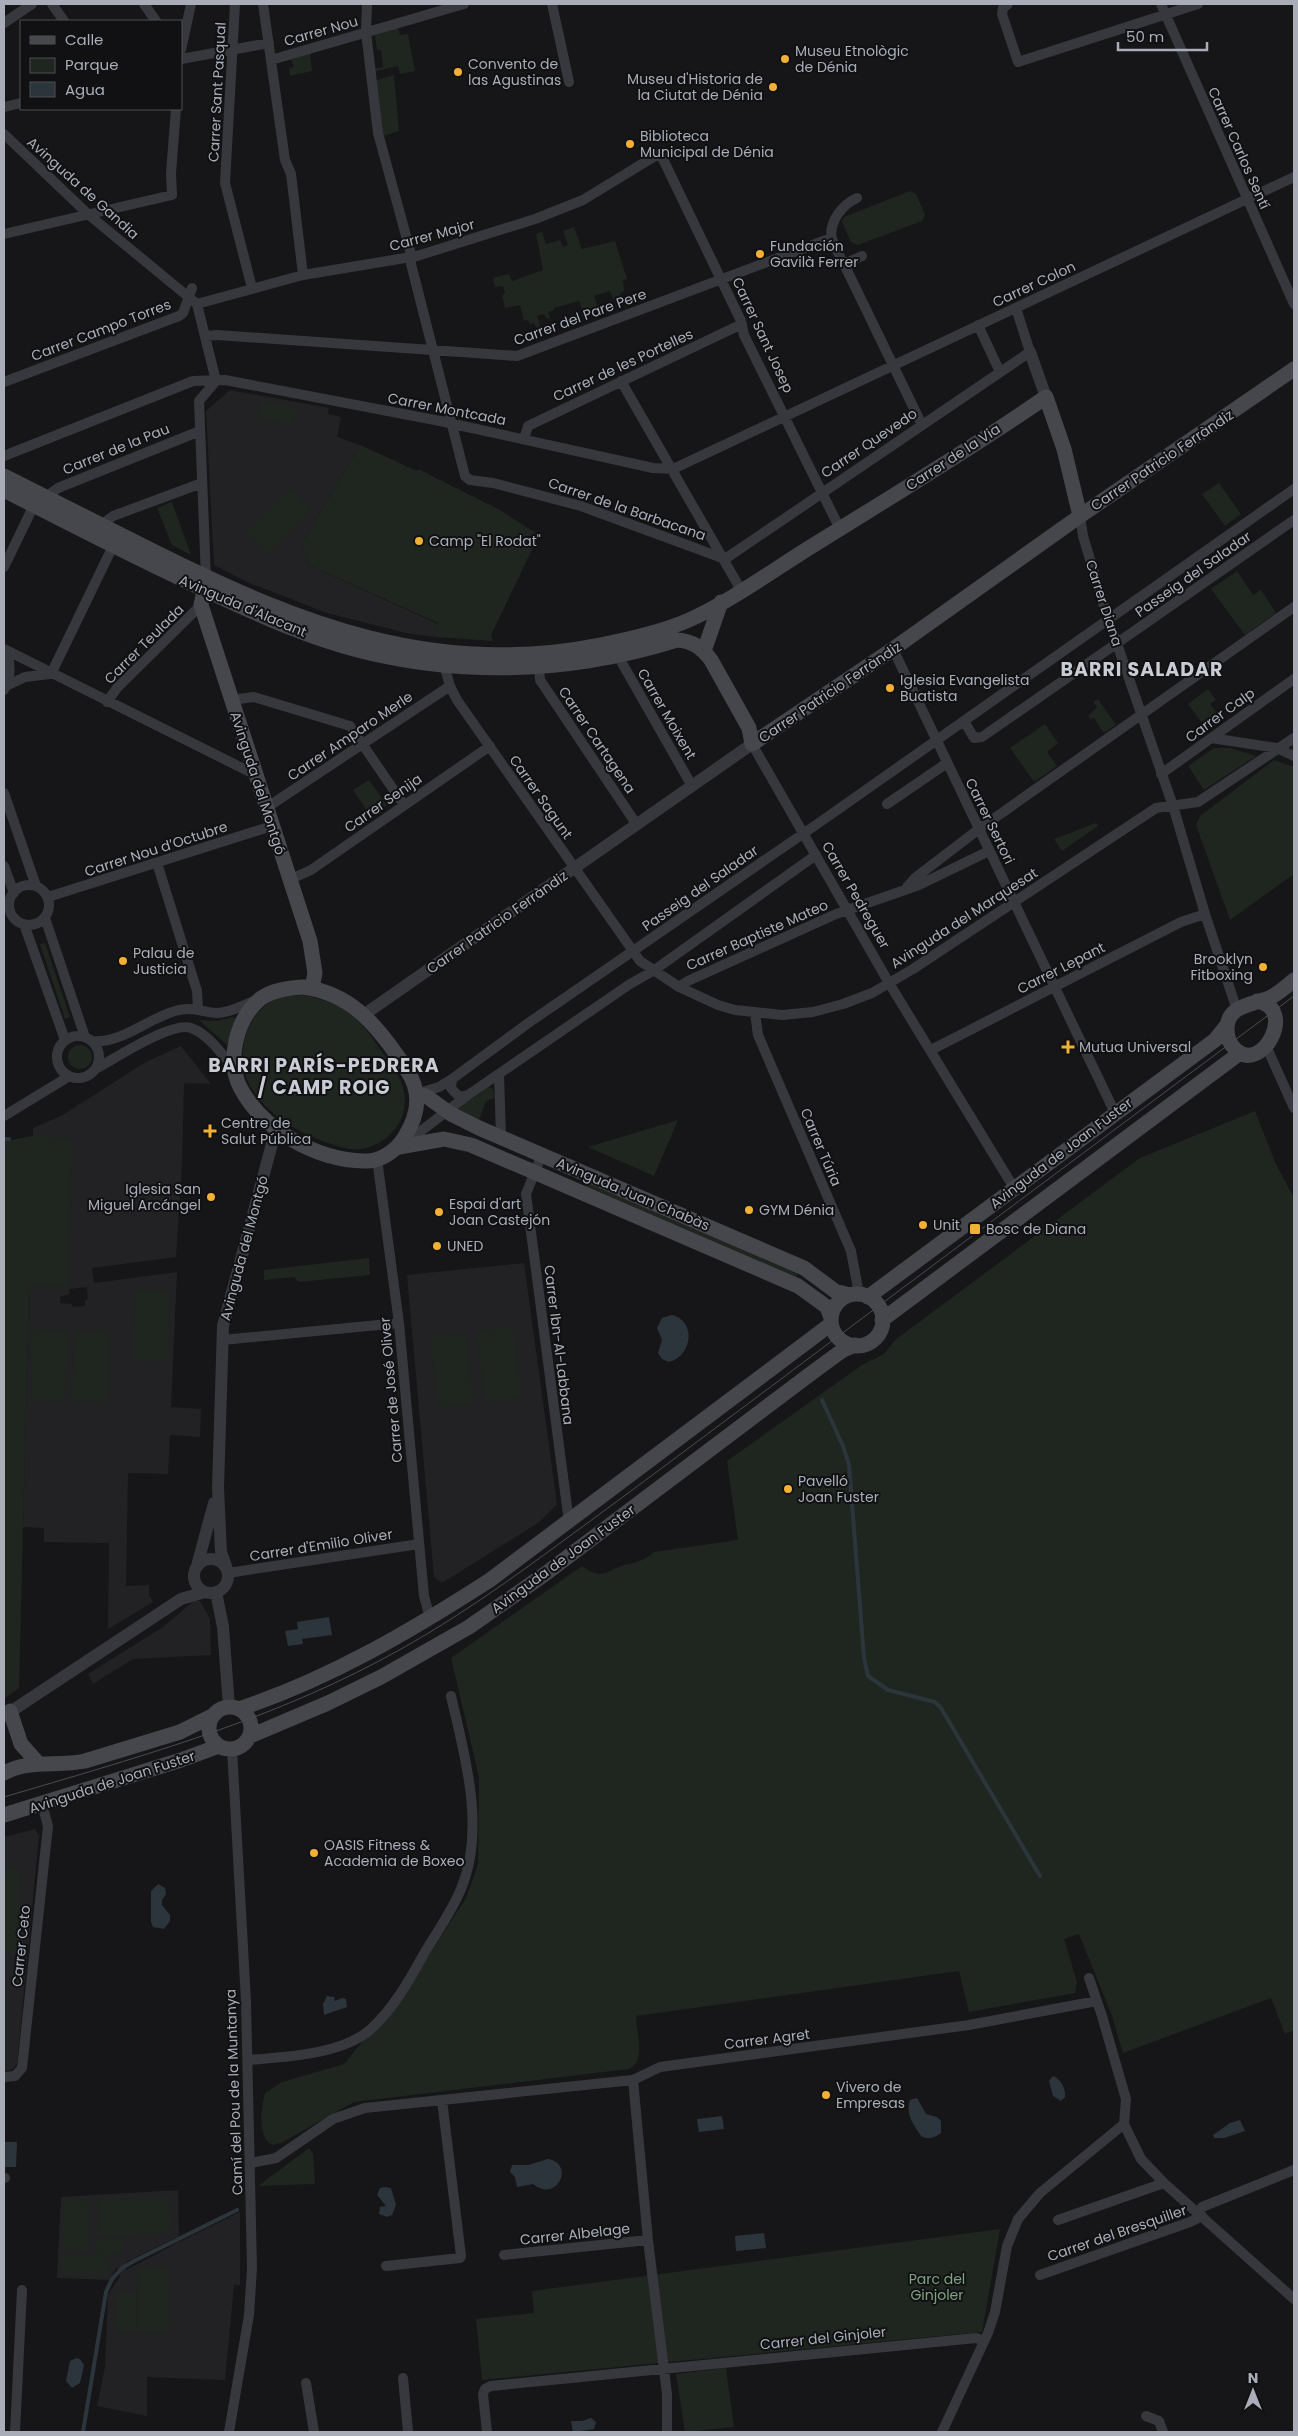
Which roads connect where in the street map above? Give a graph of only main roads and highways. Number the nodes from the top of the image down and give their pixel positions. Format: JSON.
{"nodes":[{"id":1,"x":1294,"y":369,"type":"edge"},
{"id":2,"x":1046,"y":397,"type":"joint"},
{"id":3,"x":4,"y":476,"type":"edge"},
{"id":4,"x":4,"y":490,"type":"edge"},
{"id":5,"x":40,"y":501,"type":"junction"},
{"id":6,"x":1080,"y":516,"type":"junction"},
{"id":7,"x":205,"y":584,"type":"junction"},
{"id":8,"x":741,"y":590,"type":"joint"},
{"id":9,"x":721,"y":602,"type":"junction"},
{"id":10,"x":704,"y":651,"type":"junction"},
{"id":11,"x":443,"y":659,"type":"junction"},
{"id":12,"x":1294,"y":980,"type":"edge"},
{"id":13,"x":312,"y":988,"type":"junction"},
{"id":14,"x":1257,"y":1001,"type":"junction"},
{"id":15,"x":1228,"y":1025,"type":"junction"},
{"id":16,"x":1240,"y":1053,"type":"junction"},
{"id":17,"x":417,"y":1094,"type":"junction"},
{"id":18,"x":399,"y":1147,"type":"junction"},
{"id":19,"x":859,"y":1295,"type":"junction"},
{"id":20,"x":882,"y":1320,"type":"junction"},
{"id":21,"x":831,"y":1321,"type":"junction"},
{"id":22,"x":855,"y":1345,"type":"junction"},
{"id":23,"x":234,"y":1708,"type":"junction"},
{"id":24,"x":7,"y":1714,"type":"edge"},
{"id":25,"x":212,"y":1716,"type":"junction"},
{"id":26,"x":17,"y":1736,"type":"junction"},
{"id":27,"x":250,"y":1736,"type":"junction"},
{"id":28,"x":226,"y":1748,"type":"junction"},
{"id":29,"x":38,"y":1763,"type":"junction"},
{"id":30,"x":4,"y":1772,"type":"edge"},
{"id":31,"x":4,"y":1815,"type":"edge"}],
"edges":[{"from":1,"to":6,"type":"main road","name":"Carrer Patricio Ferràndiz"},
{"from":2,"to":6,"type":"main road","name":"Carrer Diana"},
{"from":2,"to":8,"type":"main road","name":"Carrer de la Via"},
{"from":3,"to":5,"type":"main road","name":"Avinguda d'Alacant"},
{"from":4,"to":5,"type":"main road","name":"Avinguda d'Alacant"},
{"from":5,"to":7,"type":"main road","name":"Avinguda d'Alacant"},
{"from":5,"to":7,"type":"main road","name":"Avinguda d'Alacant"},
{"from":6,"to":10,"type":"main road","name":"Carrer Patricio Ferràndiz"},
{"from":7,"to":11,"type":"main road","name":"Avinguda d'Alacant"},
{"from":7,"to":13,"type":"main road","name":"Avinguda del Montgó"},
{"from":8,"to":9,"type":"main road","name":"Avinguda d'Alacant"},
{"from":9,"to":10,"type":"main road"},
{"from":9,"to":11,"type":"main road","name":"Avinguda d'Alacant"},
{"from":10,"to":11,"type":"main road","name":"Avinguda d'Alacant"},
{"from":12,"to":14,"type":"main road"},
{"from":13,"to":17,"type":"main road"},
{"from":13,"to":18,"type":"main road"},
{"from":14,"to":15,"type":"main road"},
{"from":14,"to":16,"type":"main road"},
{"from":15,"to":16,"type":"main road"},
{"from":15,"to":19,"type":"main road","name":"Avinguda de Joan Fuster"},
{"from":16,"to":20,"type":"main road","name":"Avinguda de Joan Fuster"},
{"from":17,"to":18,"type":"main road"},
{"from":17,"to":19,"type":"main road","name":"Avinguda Juan Chabàs"},
{"from":18,"to":21,"type":"main road","name":"Avinguda Juan Chabàs"},
{"from":19,"to":20,"type":"main road"},
{"from":19,"to":21,"type":"main road"},
{"from":20,"to":22,"type":"main road"},
{"from":21,"to":22,"type":"main road"},
{"from":21,"to":23,"type":"main road","name":"Avinguda de Joan Fuster"},
{"from":22,"to":27,"type":"main road","name":"Avinguda de Joan Fuster"},
{"from":23,"to":25,"type":"main road"},
{"from":23,"to":27,"type":"main road"},
{"from":24,"to":26,"type":"main road"},
{"from":25,"to":28,"type":"main road"},
{"from":25,"to":29,"type":"main road","name":"Avinguda de Joan Fuster"},
{"from":26,"to":29,"type":"main road"},
{"from":26,"to":30,"type":"main road","name":"Avinguda de Joan Fuster"},
{"from":27,"to":28,"type":"main road"},
{"from":28,"to":31,"type":"main road","name":"Avinguda de Joan Fuster"},
{"from":29,"to":30,"type":"main road","name":"Avinguda de Joan Fuster"}]}
